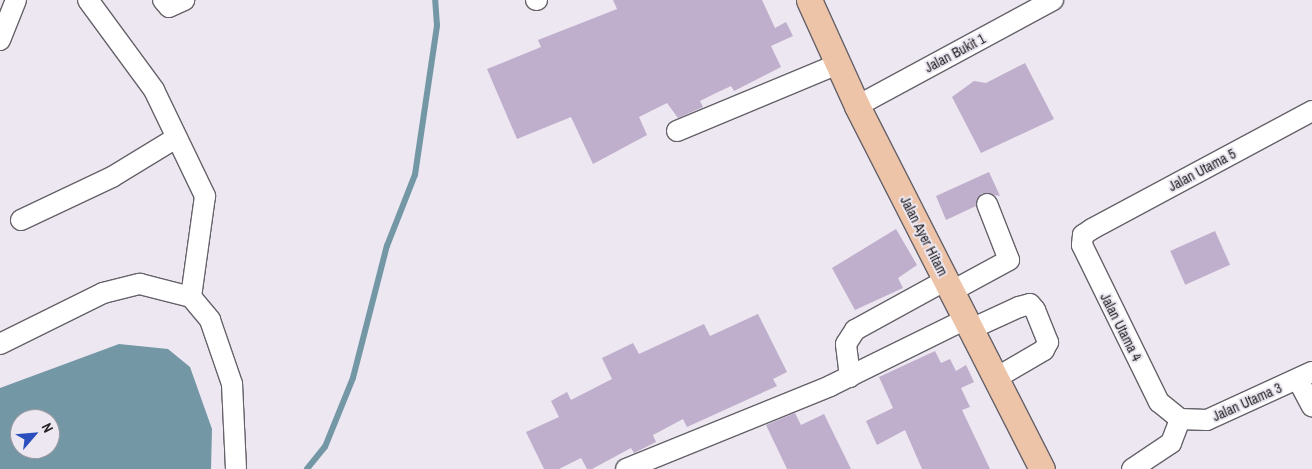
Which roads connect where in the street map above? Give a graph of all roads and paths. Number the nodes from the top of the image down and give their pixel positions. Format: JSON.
{"nodes":[{"id":1,"x":16,"y":0,"type":"edge"},
{"id":2,"x":88,"y":0,"type":"edge"},
{"id":3,"x":163,"y":0,"type":"edge"},
{"id":4,"x":184,"y":0,"type":"edge"},
{"id":5,"x":809,"y":0,"type":"edge"},
{"id":6,"x":1053,"y":0,"type":"edge"},
{"id":7,"x":0,"y":40,"type":"edge"},
{"id":8,"x":838,"y":64,"type":"junction"},
{"id":9,"x":857,"y":106,"type":"junction"},
{"id":10,"x":1312,"y":111,"type":"edge"},
{"id":11,"x":677,"y":131,"type":"dead end"},
{"id":12,"x":176,"y":138,"type":"junction"},
{"id":13,"x":987,"y":204,"type":"dead end"},
{"id":14,"x":21,"y":220,"type":"dead end"},
{"id":15,"x":1092,"y":229,"type":"joint"},
{"id":16,"x":949,"y":286,"type":"junction"},
{"id":17,"x":191,"y":297,"type":"junction"},
{"id":18,"x":968,"y":324,"type":"junction"},
{"id":19,"x":0,"y":344,"type":"edge"},
{"id":20,"x":1305,"y":376,"type":"edge"},
{"id":21,"x":850,"y":377,"type":"junction"},
{"id":22,"x":996,"y":378,"type":"junction"},
{"id":23,"x":1312,"y":406,"type":"edge"},
{"id":24,"x":1180,"y":419,"type":"junction"},
{"id":25,"x":236,"y":469,"type":"edge"},
{"id":26,"x":626,"y":469,"type":"edge"},
{"id":27,"x":1042,"y":469,"type":"edge"},
{"id":28,"x":1132,"y":469,"type":"edge"}],
"edges":[{"from":1,"to":7,"type":"street"},
{"from":2,"to":12,"type":"street"},
{"from":3,"to":4,"type":"street"},
{"from":5,"to":8,"type":"main road","name":"Jalan Ayer Hitam"},
{"from":6,"to":9,"type":"street","name":"Jalan Bukit 1"},
{"from":8,"to":9,"type":"main road","name":"Jalan Ayer Hitam"},
{"from":8,"to":11,"type":"street"},
{"from":9,"to":16,"type":"main road","name":"Jalan Ayer Hitam"},
{"from":10,"to":15,"type":"street","name":"Jalan Utama 5"},
{"from":12,"to":14,"type":"street"},
{"from":12,"to":17,"type":"street"},
{"from":13,"to":16,"type":"street"},
{"from":15,"to":24,"type":"street","name":"Jalan Utama 4"},
{"from":16,"to":18,"type":"main road","name":"Jalan Ayer Hitam"},
{"from":16,"to":21,"type":"street"},
{"from":17,"to":19,"type":"street"},
{"from":17,"to":25,"type":"street"},
{"from":18,"to":21,"type":"street"},
{"from":18,"to":22,"type":"main road","name":"Jalan Ayer Hitam"},
{"from":18,"to":22,"type":"street"},
{"from":20,"to":23,"type":"street"},
{"from":20,"to":24,"type":"street","name":"Jalan Utama 3"},
{"from":21,"to":26,"type":"street"},
{"from":22,"to":27,"type":"main road","name":"Jalan Ayer Hitam"},
{"from":24,"to":28,"type":"street"}]}
